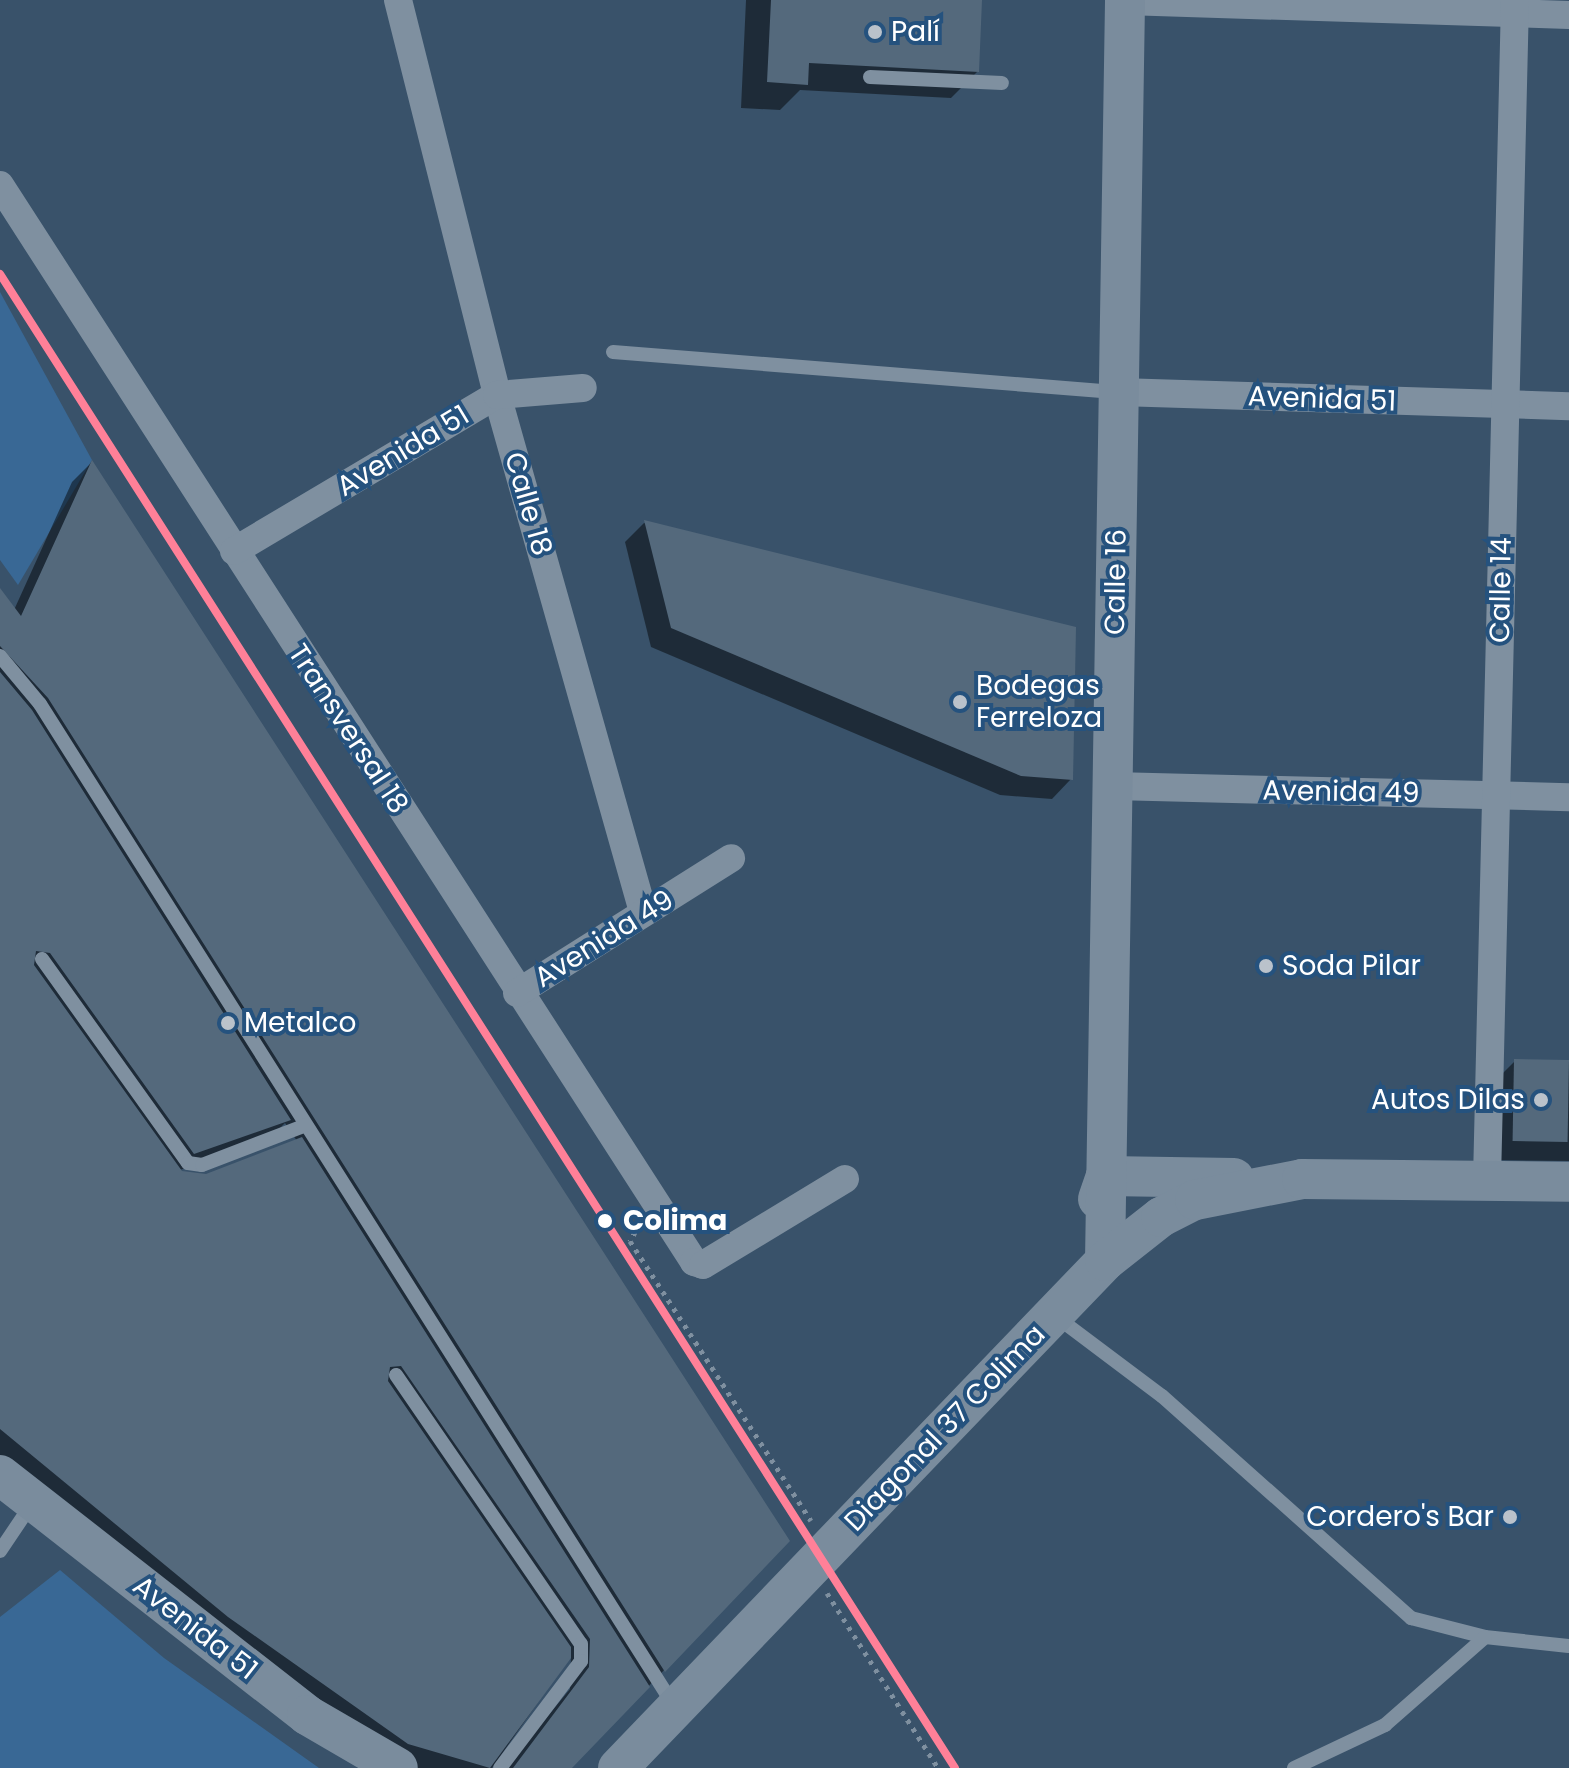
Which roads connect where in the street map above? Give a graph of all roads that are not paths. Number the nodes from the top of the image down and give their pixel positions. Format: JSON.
{"nodes":[{"id":1,"x":1125,"y":0,"type":"edge"},
{"id":2,"x":399,"y":2,"type":"edge"},
{"id":3,"x":1515,"y":7,"type":"edge"},
{"id":4,"x":1569,"y":15,"type":"edge"},
{"id":5,"x":870,"y":77,"type":"dead end"},
{"id":6,"x":1002,"y":83,"type":"dead end"},
{"id":7,"x":0,"y":185,"type":"edge"},
{"id":8,"x":613,"y":352,"type":"dead end"},
{"id":9,"x":583,"y":388,"type":"dead end"},
{"id":10,"x":1119,"y":392,"type":"junction"},
{"id":11,"x":497,"y":395,"type":"junction"},
{"id":12,"x":1506,"y":404,"type":"junction"},
{"id":13,"x":1569,"y":406,"type":"edge"},
{"id":14,"x":234,"y":551,"type":"junction"},
{"id":15,"x":0,"y":656,"type":"edge"},
{"id":16,"x":1113,"y":786,"type":"junction"},
{"id":17,"x":1496,"y":795,"type":"junction"},
{"id":18,"x":1569,"y":797,"type":"edge"},
{"id":19,"x":731,"y":858,"type":"dead end"},
{"id":20,"x":642,"y":908,"type":"junction"},
{"id":21,"x":42,"y":959,"type":"dead end"},
{"id":22,"x":517,"y":993,"type":"junction"},
{"id":23,"x":306,"y":1125,"type":"junction"},
{"id":24,"x":1106,"y":1176,"type":"junction"},
{"id":25,"x":845,"y":1179,"type":"dead end"},
{"id":26,"x":1302,"y":1179,"type":"junction"},
{"id":27,"x":1487,"y":1180,"type":"junction"},
{"id":28,"x":1569,"y":1182,"type":"edge"},
{"id":29,"x":1105,"y":1261,"type":"junction"},
{"id":30,"x":1054,"y":1315,"type":"junction"},
{"id":31,"x":396,"y":1375,"type":"dead end"},
{"id":32,"x":0,"y":1475,"type":"edge"},
{"id":33,"x":33,"y":1501,"type":"junction"},
{"id":34,"x":0,"y":1551,"type":"edge"},
{"id":35,"x":1485,"y":1637,"type":"junction"},
{"id":36,"x":1569,"y":1646,"type":"edge"},
{"id":37,"x":676,"y":1708,"type":"junction"},
{"id":38,"x":398,"y":1768,"type":"edge"},
{"id":39,"x":500,"y":1768,"type":"edge"},
{"id":40,"x":618,"y":1768,"type":"edge"},
{"id":41,"x":1294,"y":1768,"type":"edge"}],
"edges":[{"from":1,"to":3,"type":"street"},
{"from":1,"to":10,"type":"street","name":"Calle 16"},
{"from":2,"to":11,"type":"street","name":"Calle 18"},
{"from":3,"to":4,"type":"street"},
{"from":3,"to":12,"type":"street","name":"Calle 14"},
{"from":5,"to":6,"type":"lane"},
{"from":7,"to":14,"type":"street","name":"Transversal 18"},
{"from":8,"to":10,"type":"lane","name":"Avenida 51"},
{"from":9,"to":11,"type":"street","name":"Avenida 51"},
{"from":10,"to":12,"type":"street","name":"Avenida 51"},
{"from":10,"to":16,"type":"street","name":"Calle 16"},
{"from":11,"to":14,"type":"street","name":"Avenida 51"},
{"from":11,"to":20,"type":"street","name":"Calle 18"},
{"from":12,"to":13,"type":"street","name":"Avenida 51"},
{"from":12,"to":17,"type":"street","name":"Calle 14"},
{"from":14,"to":22,"type":"street","name":"Transversal 18"},
{"from":15,"to":23,"type":"lane"},
{"from":16,"to":17,"type":"street","name":"Avenida 49"},
{"from":16,"to":24,"type":"street","name":"Calle 16"},
{"from":17,"to":18,"type":"street","name":"Avenida 49"},
{"from":17,"to":27,"type":"street","name":"Calle 14"},
{"from":19,"to":20,"type":"street","name":"Avenida 49"},
{"from":20,"to":22,"type":"street","name":"Avenida 49"},
{"from":21,"to":23,"type":"lane"},
{"from":22,"to":25,"type":"street","name":"Transversal 18"},
{"from":23,"to":37,"type":"lane"},
{"from":24,"to":26,"type":"street"},
{"from":24,"to":29,"type":"street","name":"Calle 16"},
{"from":24,"to":30,"type":"street"},
{"from":26,"to":27,"type":"street"},
{"from":26,"to":29,"type":"street","name":"Diagonal 37 Colima"},
{"from":27,"to":28,"type":"street"},
{"from":29,"to":30,"type":"street","name":"Diagonal 37 Colima"},
{"from":30,"to":35,"type":"lane"},
{"from":30,"to":37,"type":"street","name":"Diagonal 37 Colima"},
{"from":31,"to":39,"type":"lane"},
{"from":32,"to":33,"type":"street","name":"Avenida 51"},
{"from":33,"to":34,"type":"lane"},
{"from":33,"to":38,"type":"street","name":"Avenida 51"},
{"from":35,"to":36,"type":"lane"},
{"from":35,"to":41,"type":"lane"},
{"from":37,"to":40,"type":"street","name":"Diagonal 37 Colima"}]}
